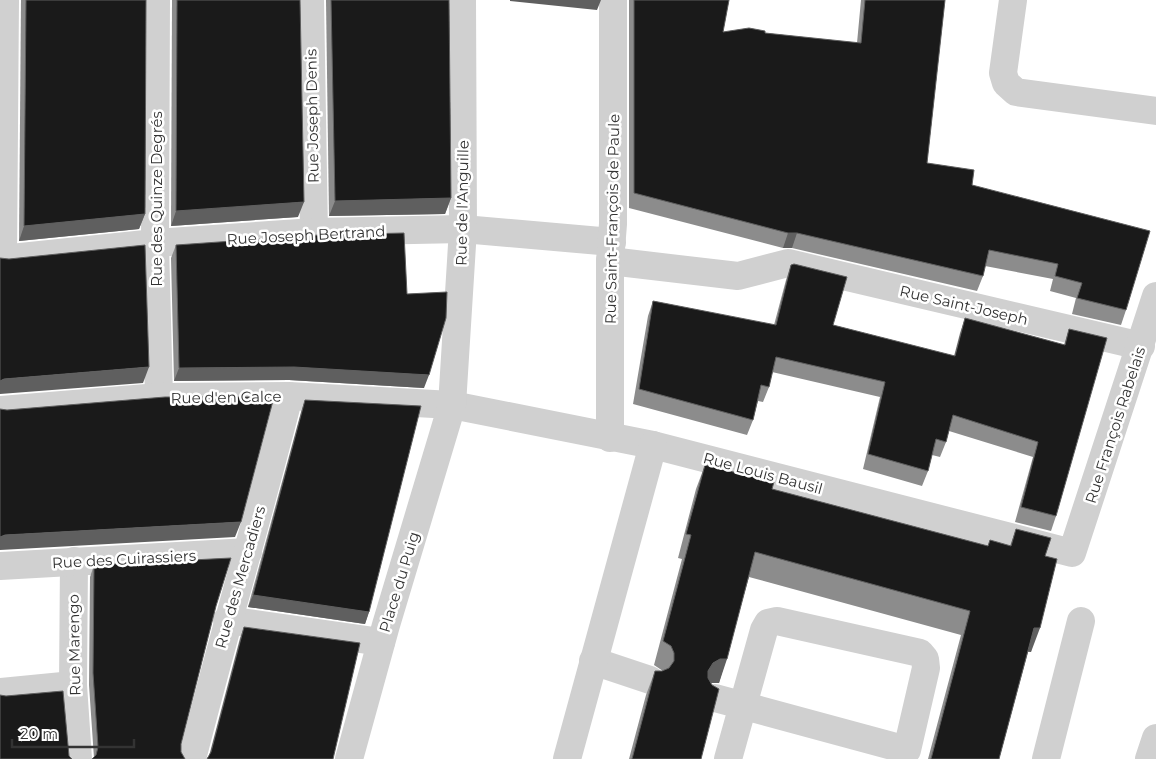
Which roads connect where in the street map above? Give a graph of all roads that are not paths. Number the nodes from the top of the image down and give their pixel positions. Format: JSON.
{"nodes":[{"id":1,"x":6,"y":0,"type":"edge"},
{"id":2,"x":156,"y":0,"type":"edge"},
{"id":3,"x":310,"y":0,"type":"edge"},
{"id":4,"x":462,"y":0,"type":"edge"},
{"id":5,"x":613,"y":0,"type":"edge"},
{"id":6,"x":1013,"y":0,"type":"edge"},
{"id":7,"x":1156,"y":111,"type":"edge"},
{"id":8,"x":463,"y":229,"type":"junction"},
{"id":9,"x":314,"y":232,"type":"junction"},
{"id":10,"x":155,"y":243,"type":"junction"},
{"id":11,"x":611,"y":251,"type":"junction"},
{"id":12,"x":1,"y":259,"type":"edge"},
{"id":13,"x":788,"y":263,"type":"joint"},
{"id":14,"x":1156,"y":296,"type":"edge"},
{"id":15,"x":1141,"y":346,"type":"junction"},
{"id":16,"x":289,"y":396,"type":"junction"},
{"id":17,"x":159,"y":397,"type":"junction"},
{"id":18,"x":452,"y":406,"type":"junction"},
{"id":19,"x":0,"y":410,"type":"edge"},
{"id":20,"x":610,"y":438,"type":"junction"},
{"id":21,"x":653,"y":445,"type":"junction"},
{"id":22,"x":248,"y":552,"type":"junction"},
{"id":23,"x":1072,"y":553,"type":"joint"},
{"id":24,"x":74,"y":562,"type":"junction"},
{"id":25,"x":0,"y":566,"type":"edge"},
{"id":26,"x":227,"y":620,"type":"junction"},
{"id":27,"x":1081,"y":621,"type":"dead end"},
{"id":28,"x":382,"y":642,"type":"junction"},
{"id":29,"x":593,"y":661,"type":"junction"},
{"id":30,"x":650,"y":680,"type":"dead end"},
{"id":31,"x":73,"y":685,"type":"junction"},
{"id":32,"x":0,"y":692,"type":"edge"},
{"id":33,"x":715,"y":698,"type":"edge"},
{"id":34,"x":741,"y":705,"type":"junction"},
{"id":35,"x":1156,"y":738,"type":"edge"},
{"id":36,"x":906,"y":755,"type":"edge"},
{"id":37,"x":78,"y":759,"type":"edge"},
{"id":38,"x":192,"y":759,"type":"edge"},
{"id":39,"x":349,"y":759,"type":"edge"},
{"id":40,"x":567,"y":759,"type":"edge"},
{"id":41,"x":728,"y":759,"type":"edge"},
{"id":42,"x":1046,"y":759,"type":"edge"},
{"id":43,"x":1149,"y":759,"type":"edge"}],
"edges":[{"from":1,"to":12,"type":"street"},
{"from":2,"to":10,"type":"street","name":"Rue des Quinze Degrés"},
{"from":3,"to":9,"type":"street","name":"Rue Joseph Denis"},
{"from":4,"to":8,"type":"street","name":"Rue de l'Anguille"},
{"from":5,"to":11,"type":"street","name":"Rue Saint-François de Paule"},
{"from":6,"to":7,"type":"street"},
{"from":8,"to":9,"type":"street","name":"Rue Joseph Bertrand"},
{"from":8,"to":11,"type":"street","name":"Rue Joseph Bertrand"},
{"from":8,"to":18,"type":"street","name":"Rue de l'Anguille"},
{"from":9,"to":10,"type":"street","name":"Rue Joseph Bertrand"},
{"from":10,"to":12,"type":"street","name":"Rue Joseph Bertrand"},
{"from":10,"to":17,"type":"street","name":"Rue des Quinze Degrés"},
{"from":11,"to":13,"type":"street","name":"Rue Joseph Bertrand"},
{"from":11,"to":20,"type":"street","name":"Rue Saint-François de Paule"},
{"from":13,"to":15,"type":"street","name":"Rue Saint-Joseph"},
{"from":14,"to":15,"type":"street","name":"Rue François Rabelais"},
{"from":15,"to":23,"type":"street","name":"Rue François Rabelais"},
{"from":16,"to":17,"type":"street","name":"Rue d'en Calce"},
{"from":16,"to":18,"type":"street","name":"Rue d'en Calce"},
{"from":16,"to":22,"type":"street","name":"Rue des Mercadiers"},
{"from":17,"to":19,"type":"street","name":"Rue d'en Calce"},
{"from":18,"to":20,"type":"street","name":"Rue Louis Bausil"},
{"from":18,"to":28,"type":"street","name":"Place du Puig"},
{"from":20,"to":21,"type":"street","name":"Rue Louis Bausil"},
{"from":21,"to":23,"type":"street","name":"Rue Louis Bausil"},
{"from":21,"to":29,"type":"street"},
{"from":22,"to":24,"type":"street","name":"Rue des Cuirassiers"},
{"from":22,"to":26,"type":"street","name":"Rue des Mercadiers"},
{"from":24,"to":25,"type":"street","name":"Rue des Cuirassiers"},
{"from":24,"to":31,"type":"street","name":"Rue Marengo"},
{"from":26,"to":28,"type":"street"},
{"from":26,"to":38,"type":"street","name":"Rue des Mercadiers"},
{"from":27,"to":42,"type":"street"},
{"from":28,"to":39,"type":"street","name":"Place du Puig"},
{"from":29,"to":30,"type":"street"},
{"from":29,"to":40,"type":"street"},
{"from":31,"to":32,"type":"street"},
{"from":31,"to":37,"type":"street","name":"Rue Marengo"},
{"from":33,"to":34,"type":"street"},
{"from":34,"to":36,"type":"street"},
{"from":34,"to":36,"type":"street"},
{"from":34,"to":41,"type":"street"},
{"from":35,"to":43,"type":"street"}]}
